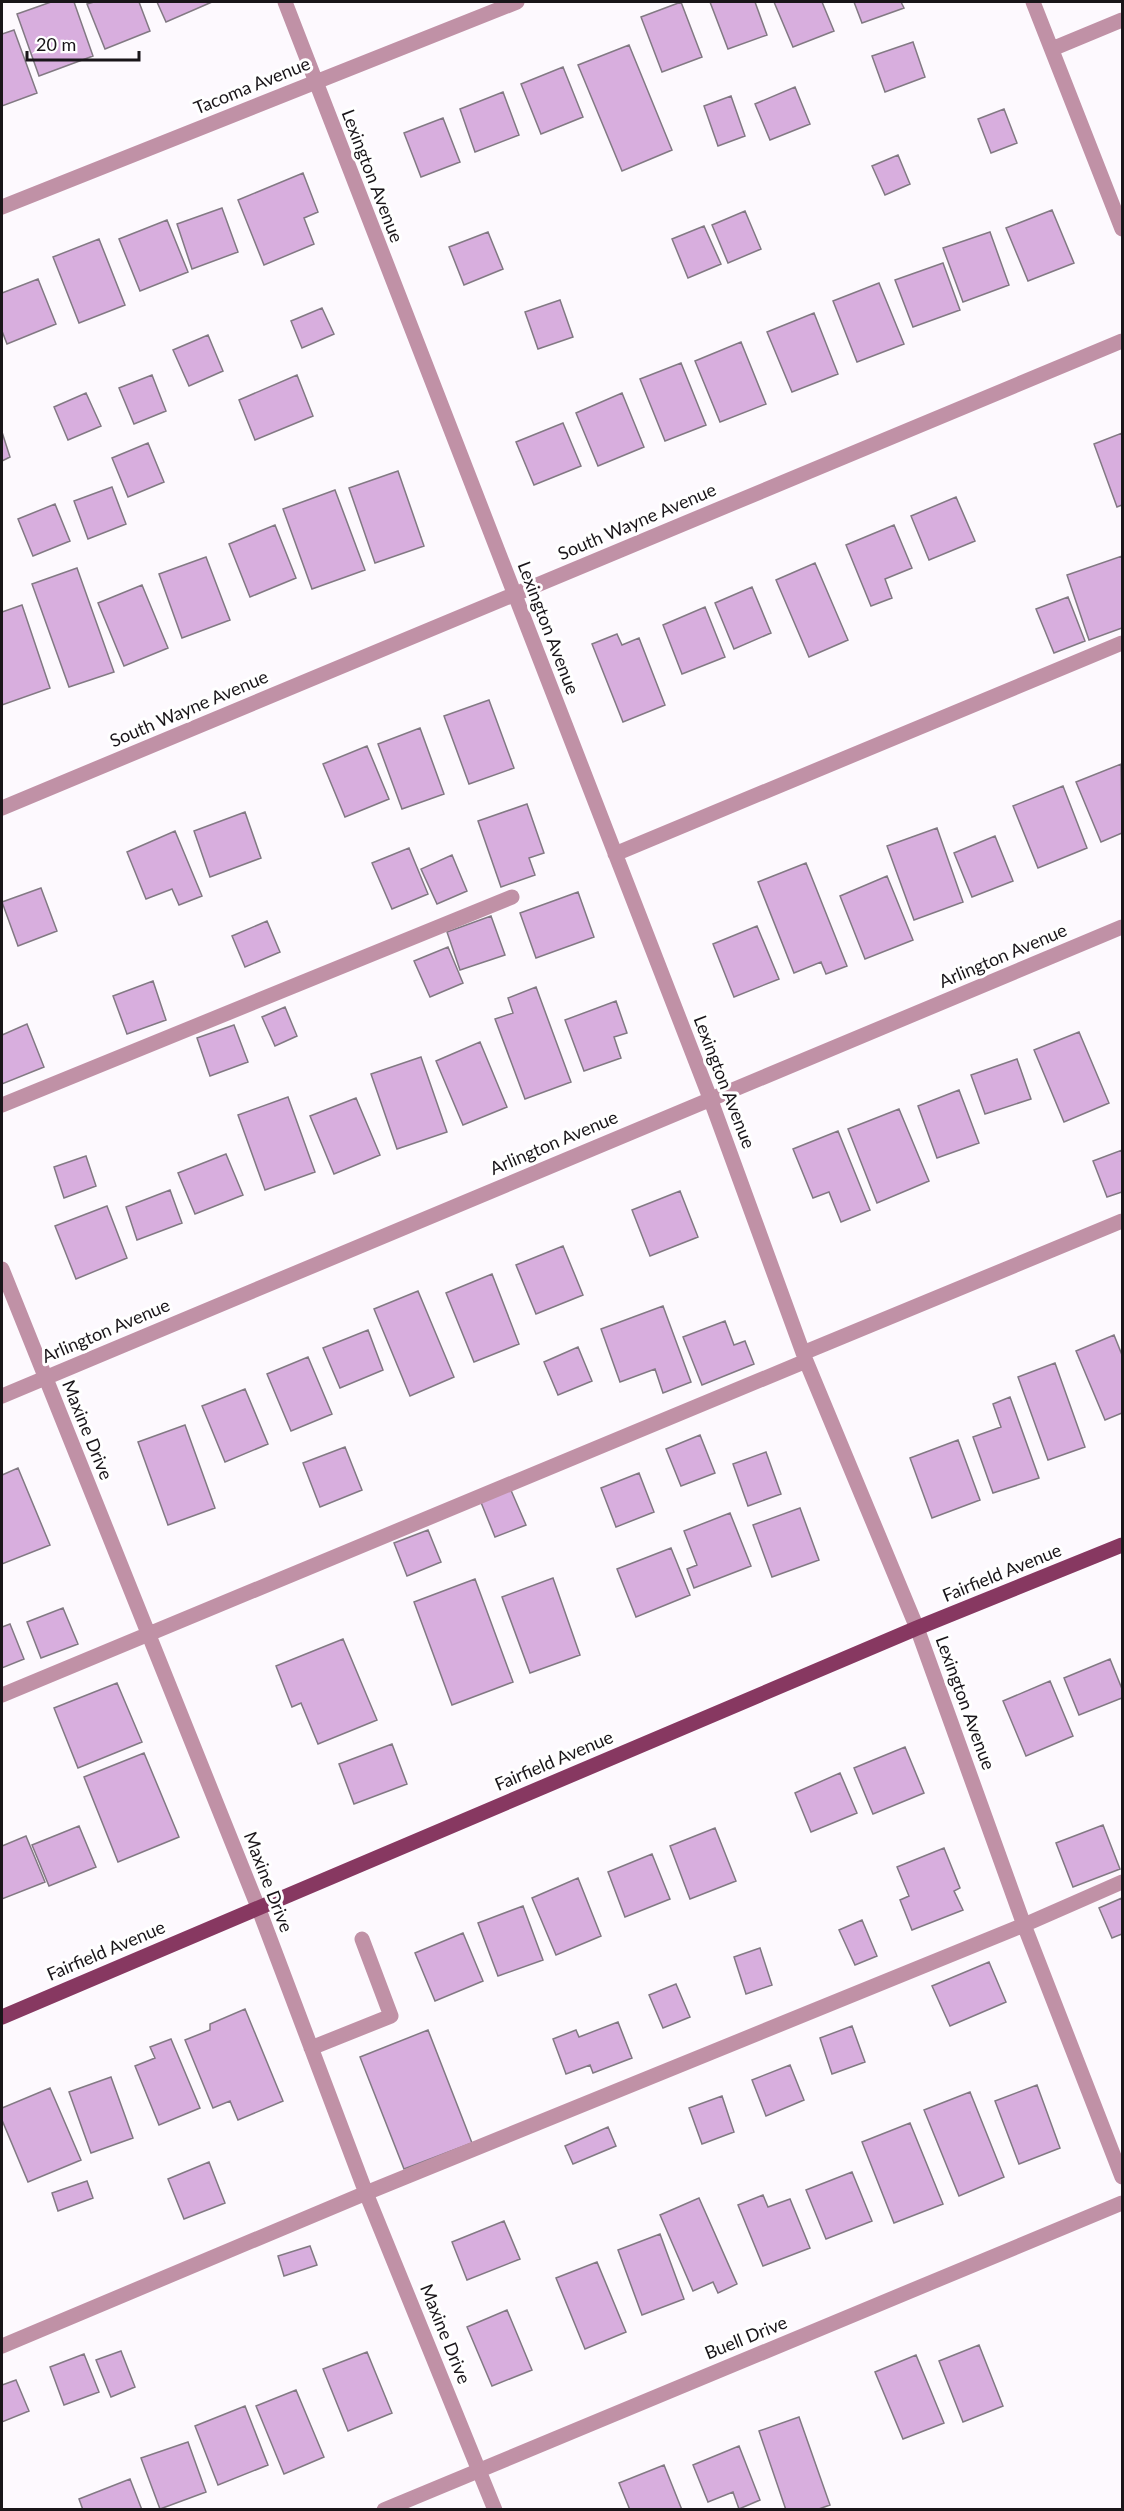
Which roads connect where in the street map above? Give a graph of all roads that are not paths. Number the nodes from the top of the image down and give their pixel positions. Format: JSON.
{"nodes":[{"id":1,"x":285,"y":2,"type":"edge"},
{"id":2,"x":517,"y":2,"type":"edge"},
{"id":3,"x":1033,"y":2,"type":"edge"},
{"id":4,"x":1122,"y":20,"type":"edge"},
{"id":5,"x":1052,"y":49,"type":"junction"},
{"id":6,"x":314,"y":82,"type":"junction"},
{"id":7,"x":2,"y":207,"type":"edge"},
{"id":8,"x":1122,"y":229,"type":"edge"},
{"id":9,"x":1122,"y":341,"type":"edge"},
{"id":10,"x":514,"y":594,"type":"junction"},
{"id":11,"x":1122,"y":643,"type":"edge"},
{"id":12,"x":2,"y":808,"type":"edge"},
{"id":13,"x":615,"y":854,"type":"junction"},
{"id":14,"x":512,"y":897,"type":"dead end"},
{"id":15,"x":1122,"y":927,"type":"edge"},
{"id":16,"x":710,"y":1098,"type":"junction"},
{"id":17,"x":2,"y":1105,"type":"edge"},
{"id":18,"x":1122,"y":1221,"type":"edge"},
{"id":19,"x":2,"y":1269,"type":"edge"},
{"id":20,"x":804,"y":1357,"type":"junction"},
{"id":21,"x":45,"y":1378,"type":"junction"},
{"id":22,"x":2,"y":1396,"type":"edge"},
{"id":23,"x":1122,"y":1545,"type":"edge"},
{"id":24,"x":917,"y":1628,"type":"junction"},
{"id":25,"x":149,"y":1634,"type":"junction"},
{"id":26,"x":2,"y":1695,"type":"edge"},
{"id":27,"x":1122,"y":1882,"type":"edge"},
{"id":28,"x":258,"y":1907,"type":"junction"},
{"id":29,"x":1024,"y":1925,"type":"junction"},
{"id":30,"x":362,"y":1939,"type":"dead end"},
{"id":31,"x":2,"y":2017,"type":"edge"},
{"id":32,"x":311,"y":2048,"type":"junction"},
{"id":33,"x":1122,"y":2177,"type":"edge"},
{"id":34,"x":366,"y":2193,"type":"junction"},
{"id":35,"x":1122,"y":2204,"type":"edge"},
{"id":36,"x":2,"y":2346,"type":"edge"},
{"id":37,"x":480,"y":2470,"type":"junction"},
{"id":38,"x":384,"y":2510,"type":"edge"},
{"id":39,"x":495,"y":2510,"type":"edge"}],
"edges":[{"from":1,"to":6,"type":"street","name":"Lexington Avenue"},
{"from":2,"to":6,"type":"street","name":"Tacoma Avenue"},
{"from":3,"to":5,"type":"street"},
{"from":4,"to":5,"type":"street"},
{"from":5,"to":8,"type":"street"},
{"from":6,"to":7,"type":"street","name":"Tacoma Avenue"},
{"from":6,"to":10,"type":"street","name":"Lexington Avenue"},
{"from":9,"to":10,"type":"street","name":"South Wayne Avenue"},
{"from":10,"to":12,"type":"street","name":"South Wayne Avenue"},
{"from":10,"to":13,"type":"street","name":"Lexington Avenue"},
{"from":11,"to":13,"type":"street"},
{"from":13,"to":16,"type":"street","name":"Lexington Avenue"},
{"from":14,"to":17,"type":"street"},
{"from":15,"to":16,"type":"street","name":"Arlington Avenue"},
{"from":16,"to":20,"type":"street","name":"Lexington Avenue"},
{"from":16,"to":21,"type":"street","name":"Arlington Avenue"},
{"from":18,"to":20,"type":"street"},
{"from":19,"to":21,"type":"street","name":"Maxine Drive"},
{"from":20,"to":24,"type":"street","name":"Lexington Avenue"},
{"from":20,"to":25,"type":"street"},
{"from":21,"to":22,"type":"street","name":"Arlington Avenue"},
{"from":21,"to":25,"type":"street","name":"Maxine Drive"},
{"from":23,"to":24,"type":"main road","name":"Fairfield Avenue"},
{"from":24,"to":28,"type":"main road","name":"Fairfield Avenue"},
{"from":24,"to":29,"type":"street","name":"Lexington Avenue"},
{"from":25,"to":26,"type":"street"},
{"from":25,"to":28,"type":"street","name":"Maxine Drive"},
{"from":27,"to":29,"type":"street"},
{"from":28,"to":31,"type":"main road","name":"Fairfield Avenue"},
{"from":28,"to":32,"type":"street","name":"Maxine Drive"},
{"from":29,"to":33,"type":"street","name":"Lexington Avenue"},
{"from":29,"to":34,"type":"street"},
{"from":30,"to":32,"type":"street"},
{"from":32,"to":34,"type":"street","name":"Maxine Drive"},
{"from":34,"to":36,"type":"street"},
{"from":34,"to":37,"type":"street","name":"Maxine Drive"},
{"from":35,"to":37,"type":"street","name":"Buell Drive"},
{"from":37,"to":38,"type":"street","name":"Buell Drive"},
{"from":37,"to":39,"type":"street","name":"Maxine Drive"}]}
